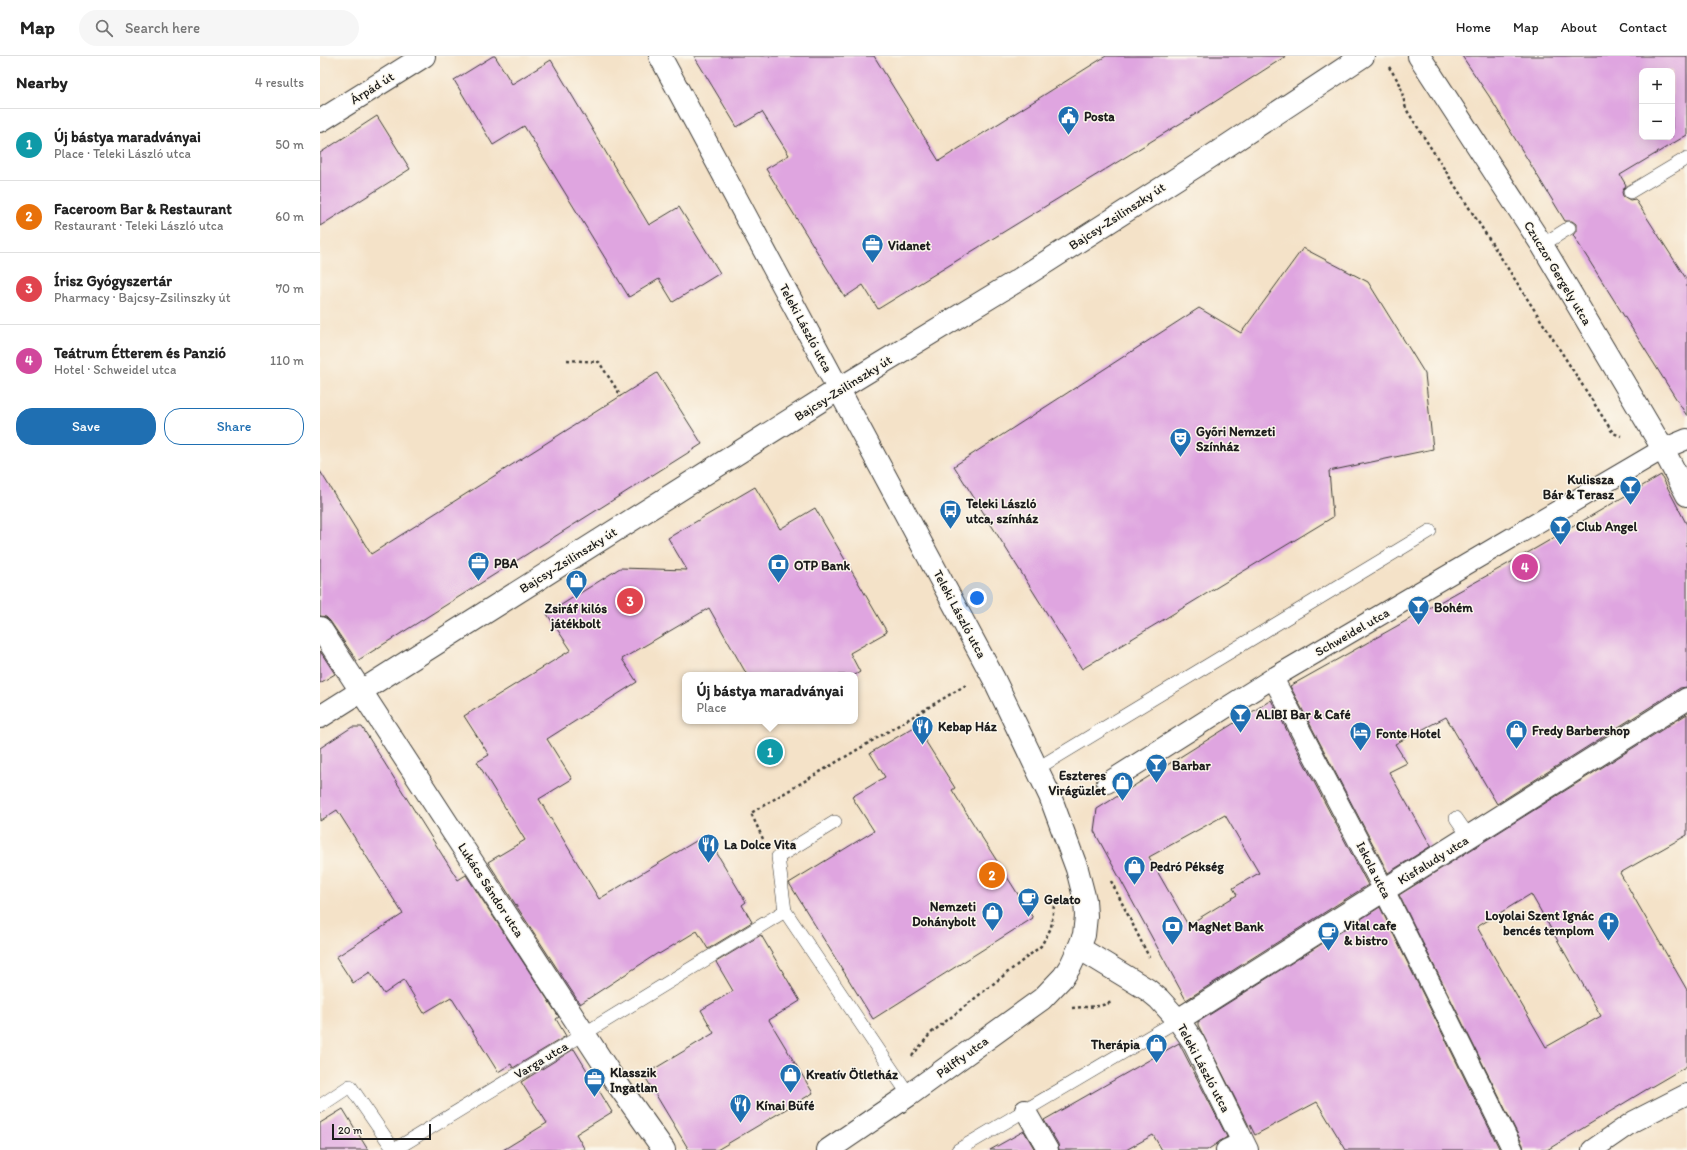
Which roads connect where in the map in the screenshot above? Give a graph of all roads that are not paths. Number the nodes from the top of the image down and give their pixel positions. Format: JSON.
{"nodes":[{"id":1,"x":424,"y":56,"type":"edge"},
{"id":2,"x":660,"y":56,"type":"edge"},
{"id":3,"x":1363,"y":56,"type":"edge"},
{"id":4,"x":1419,"y":56,"type":"edge"},
{"id":5,"x":320,"y":121,"type":"edge"},
{"id":6,"x":1687,"y":158,"type":"edge"},
{"id":7,"x":1630,"y":192,"type":"dead end"},
{"id":8,"x":1569,"y":228,"type":"dead end"},
{"id":9,"x":1542,"y":245,"type":"junction"},
{"id":10,"x":839,"y":389,"type":"junction"},
{"id":11,"x":1687,"y":439,"type":"edge"},
{"id":12,"x":1663,"y":449,"type":"junction"},
{"id":13,"x":1687,"y":495,"type":"edge"},
{"id":14,"x":1430,"y":531,"type":"dead end"},
{"id":15,"x":320,"y":628,"type":"edge"},
{"id":16,"x":1273,"y":678,"type":"junction"},
{"id":17,"x":361,"y":690,"type":"junction"},
{"id":18,"x":1687,"y":700,"type":"edge"},
{"id":19,"x":320,"y":717,"type":"edge"},
{"id":20,"x":1038,"y":768,"type":"junction"},
{"id":21,"x":1107,"y":783,"type":"dead end"},
{"id":22,"x":1456,"y":818,"type":"dead end"},
{"id":23,"x":835,"y":822,"type":"dead end"},
{"id":24,"x":1469,"y":837,"type":"junction"},
{"id":25,"x":1384,"y":890,"type":"junction"},
{"id":26,"x":785,"y":911,"type":"junction"},
{"id":27,"x":1079,"y":948,"type":"junction"},
{"id":28,"x":1178,"y":1020,"type":"junction"},
{"id":29,"x":585,"y":1033,"type":"junction"},
{"id":30,"x":904,"y":1088,"type":"junction"},
{"id":31,"x":1687,"y":1094,"type":"edge"},
{"id":32,"x":320,"y":1106,"type":"edge"},
{"id":33,"x":1025,"y":1110,"type":"junction"},
{"id":34,"x":1239,"y":1147,"type":"edge"},
{"id":35,"x":664,"y":1150,"type":"edge"},
{"id":36,"x":828,"y":1150,"type":"edge"},
{"id":37,"x":958,"y":1150,"type":"edge"},
{"id":38,"x":1048,"y":1150,"type":"edge"},
{"id":39,"x":1513,"y":1150,"type":"edge"},
{"id":40,"x":1592,"y":1150,"type":"edge"}],
"edges":[{"from":1,"to":5,"type":"street","name":"Árpád út"},
{"from":2,"to":10,"type":"street","name":"Teleki László utca"},
{"from":3,"to":10,"type":"street","name":"Bajcsy-Zsilinszky út"},
{"from":4,"to":9,"type":"street","name":"Czuczor Gergely utca"},
{"from":6,"to":7,"type":"lane"},
{"from":8,"to":9,"type":"lane"},
{"from":9,"to":12,"type":"street","name":"Czuczor Gergely utca"},
{"from":10,"to":17,"type":"street","name":"Bajcsy-Zsilinszky út"},
{"from":10,"to":20,"type":"street","name":"Teleki László utca"},
{"from":11,"to":12,"type":"street","name":"Schweidel utca"},
{"from":12,"to":13,"type":"street","name":"Czuczor Gergely utca"},
{"from":12,"to":16,"type":"street","name":"Schweidel utca"},
{"from":14,"to":20,"type":"lane"},
{"from":15,"to":17,"type":"street","name":"Lukács Sándor utca"},
{"from":16,"to":21,"type":"street","name":"Schweidel utca"},
{"from":16,"to":25,"type":"street","name":"Iskola utca"},
{"from":17,"to":19,"type":"street","name":"Bajcsy-Zsilinszky út"},
{"from":17,"to":29,"type":"street","name":"Lukács Sándor utca"},
{"from":18,"to":24,"type":"street","name":"Kisfaludy utca"},
{"from":20,"to":27,"type":"street","name":"Teleki László utca"},
{"from":22,"to":24,"type":"lane"},
{"from":23,"to":26,"type":"lane"},
{"from":24,"to":25,"type":"street","name":"Kisfaludy utca"},
{"from":25,"to":28,"type":"street","name":"Kisfaludy utca"},
{"from":25,"to":39,"type":"street","name":"Iskola utca"},
{"from":26,"to":29,"type":"lane","name":"Varga utca"},
{"from":26,"to":30,"type":"lane"},
{"from":27,"to":28,"type":"street","name":"Teleki László utca"},
{"from":27,"to":30,"type":"street","name":"Pálffy utca"},
{"from":28,"to":33,"type":"lane"},
{"from":28,"to":34,"type":"street","name":"Teleki László utca"},
{"from":29,"to":32,"type":"lane","name":"Varga utca"},
{"from":29,"to":35,"type":"street","name":"Lukács Sándor utca"},
{"from":30,"to":36,"type":"street","name":"Pálffy utca"},
{"from":31,"to":40,"type":"street"},
{"from":33,"to":37,"type":"lane"},
{"from":33,"to":38,"type":"street"}]}
